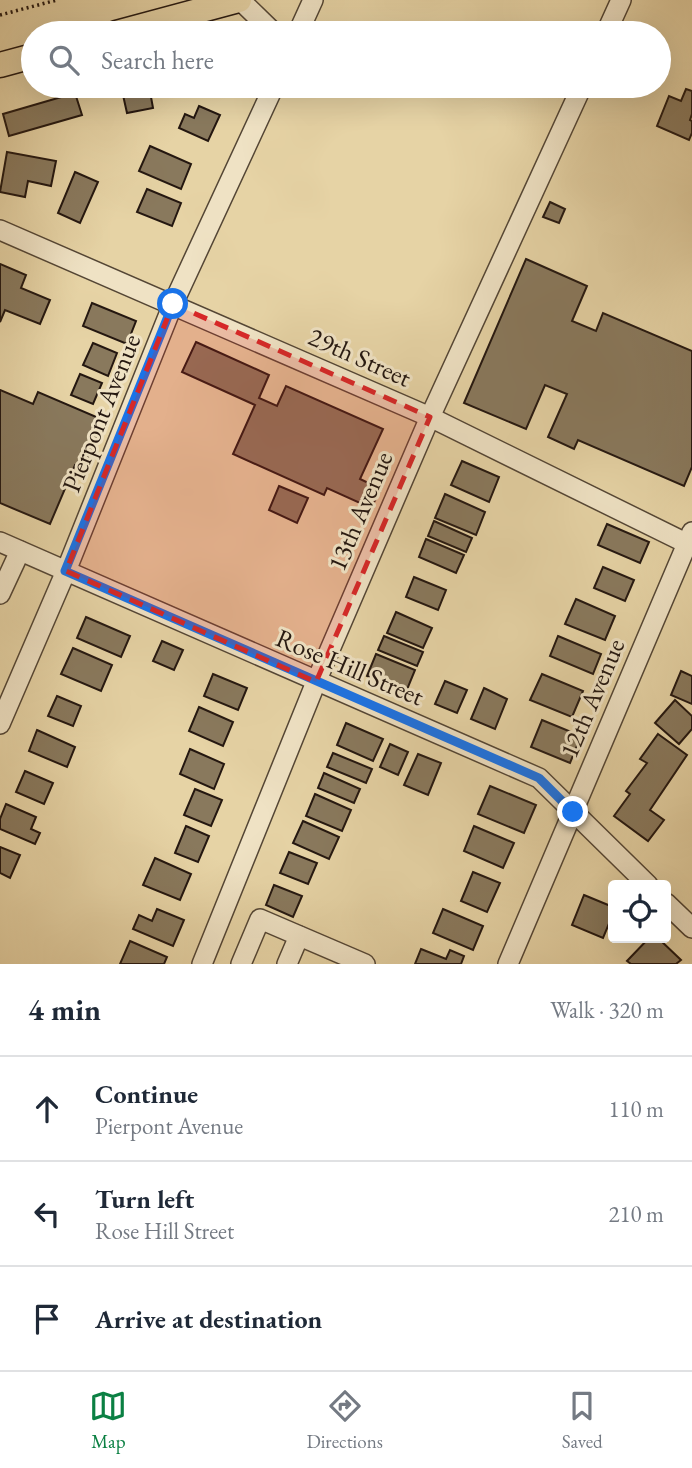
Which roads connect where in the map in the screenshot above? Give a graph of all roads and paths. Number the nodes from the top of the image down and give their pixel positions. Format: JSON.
{"nodes":[{"id":1,"x":57,"y":0,"type":"edge"},
{"id":2,"x":240,"y":0,"type":"edge"},
{"id":3,"x":313,"y":0,"type":"edge"},
{"id":4,"x":621,"y":0,"type":"edge"},
{"id":5,"x":0,"y":15,"type":"edge"},
{"id":6,"x":161,"y":21,"type":"edge"},
{"id":7,"x":262,"y":21,"type":"edge"},
{"id":8,"x":303,"y":21,"type":"edge"},
{"id":9,"x":611,"y":21,"type":"edge"},
{"id":10,"x":21,"y":59,"type":"edge"},
{"id":11,"x":0,"y":65,"type":"edge"},
{"id":12,"x":268,"y":98,"type":"edge"},
{"id":13,"x":576,"y":98,"type":"edge"},
{"id":14,"x":0,"y":230,"type":"edge"},
{"id":15,"x":173,"y":304,"type":"junction"},
{"id":16,"x":430,"y":417,"type":"junction"},
{"id":17,"x":690,"y":540,"type":"edge"},
{"id":18,"x":0,"y":542,"type":"edge"},
{"id":19,"x":20,"y":551,"type":"junction"},
{"id":20,"x":65,"y":571,"type":"junction"},
{"id":21,"x":0,"y":594,"type":"edge"},
{"id":22,"x":316,"y":682,"type":"junction"},
{"id":23,"x":0,"y":724,"type":"edge"},
{"id":24,"x":573,"y":812,"type":"junction"},
{"id":25,"x":643,"y":880,"type":"edge"},
{"id":26,"x":671,"y":908,"type":"edge"},
{"id":27,"x":692,"y":928,"type":"edge"},
{"id":28,"x":299,"y":936,"type":"junction"},
{"id":29,"x":337,"y":959,"type":"edge"},
{"id":30,"x":202,"y":964,"type":"edge"},
{"id":31,"x":241,"y":964,"type":"edge"},
{"id":32,"x":287,"y":964,"type":"edge"},
{"id":33,"x":365,"y":964,"type":"edge"},
{"id":34,"x":508,"y":964,"type":"edge"}],
"edges":[{"from":1,"to":5,"type":"path"},
{"from":2,"to":6,"type":"main road"},
{"from":2,"to":7,"type":"street"},
{"from":3,"to":8,"type":"street"},
{"from":4,"to":9,"type":"street"},
{"from":10,"to":11,"type":"main road"},
{"from":12,"to":15,"type":"street","name":"Pierpont Avenue"},
{"from":13,"to":16,"type":"street","name":"13th Avenue"},
{"from":14,"to":15,"type":"street","name":"29th Street"},
{"from":15,"to":16,"type":"street","name":"29th Street"},
{"from":15,"to":20,"type":"street","name":"Pierpont Avenue"},
{"from":16,"to":17,"type":"street","name":"29th Street"},
{"from":16,"to":22,"type":"street","name":"13th Avenue"},
{"from":17,"to":24,"type":"street","name":"12th Avenue"},
{"from":18,"to":19,"type":"street","name":"Rose Hill Street"},
{"from":19,"to":20,"type":"street","name":"Rose Hill Street"},
{"from":19,"to":21,"type":"street"},
{"from":20,"to":22,"type":"street","name":"Rose Hill Street"},
{"from":20,"to":23,"type":"street","name":"Pierpont Avenue"},
{"from":22,"to":24,"type":"street","name":"Rose Hill Street"},
{"from":22,"to":30,"type":"street","name":"13th Avenue"},
{"from":24,"to":25,"type":"street","name":"Rose Hill Street"},
{"from":24,"to":34,"type":"street","name":"12th Avenue"},
{"from":26,"to":27,"type":"street"},
{"from":28,"to":29,"type":"street"},
{"from":28,"to":31,"type":"street"},
{"from":28,"to":32,"type":"street"},
{"from":29,"to":33,"type":"street"}]}
